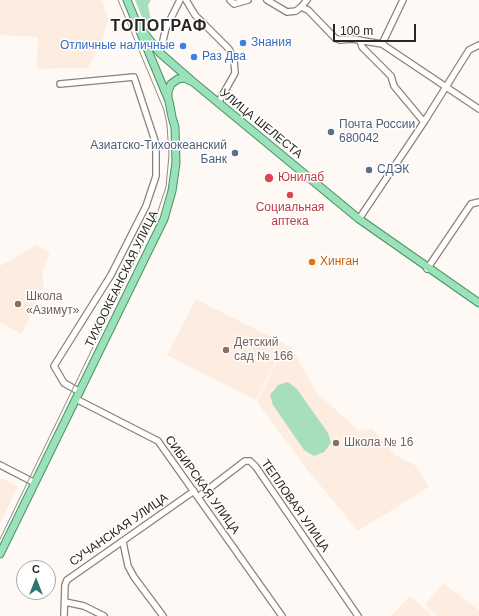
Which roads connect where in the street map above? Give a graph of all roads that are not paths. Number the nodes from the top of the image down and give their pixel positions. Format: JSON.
{"nodes":[{"id":1,"x":127,"y":0,"type":"edge"},
{"id":2,"x":180,"y":0,"type":"edge"},
{"id":3,"x":186,"y":0,"type":"edge"},
{"id":4,"x":230,"y":0,"type":"edge"},
{"id":5,"x":248,"y":0,"type":"edge"},
{"id":6,"x":268,"y":0,"type":"edge"},
{"id":7,"x":307,"y":0,"type":"edge"},
{"id":8,"x":403,"y":0,"type":"edge"},
{"id":9,"x":301,"y":7,"type":"junction"},
{"id":10,"x":136,"y":23,"type":"junction"},
{"id":11,"x":360,"y":40,"type":"junction"},
{"id":12,"x":382,"y":44,"type":"junction"},
{"id":13,"x":479,"y":45,"type":"edge"},
{"id":14,"x":160,"y":53,"type":"junction"},
{"id":15,"x":192,"y":81,"type":"junction"},
{"id":16,"x":60,"y":84,"type":"dead end"},
{"id":17,"x":446,"y":88,"type":"junction"},
{"id":18,"x":168,"y":101,"type":"junction"},
{"id":19,"x":218,"y":103,"type":"junction"},
{"id":20,"x":479,"y":109,"type":"edge"},
{"id":21,"x":424,"y":122,"type":"junction"},
{"id":22,"x":479,"y":202,"type":"edge"},
{"id":23,"x":360,"y":219,"type":"junction"},
{"id":24,"x":427,"y":268,"type":"junction"},
{"id":25,"x":479,"y":303,"type":"edge"},
{"id":26,"x":78,"y":395,"type":"junction"},
{"id":27,"x":0,"y":465,"type":"edge"},
{"id":28,"x":35,"y":483,"type":"junction"},
{"id":29,"x":194,"y":491,"type":"junction"},
{"id":30,"x":198,"y":497,"type":"junction"},
{"id":31,"x":122,"y":542,"type":"junction"},
{"id":32,"x":0,"y":554,"type":"edge"},
{"id":33,"x":65,"y":602,"type":"junction"},
{"id":34,"x":64,"y":616,"type":"edge"},
{"id":35,"x":104,"y":616,"type":"edge"},
{"id":36,"x":163,"y":616,"type":"edge"},
{"id":37,"x":282,"y":616,"type":"edge"},
{"id":38,"x":358,"y":616,"type":"edge"}],
"edges":[{"from":1,"to":10,"type":"main road","name":"ТИХООКЕАНСКАЯ УЛИЦА"},
{"from":2,"to":14,"type":"street"},
{"from":3,"to":19,"type":"street"},
{"from":4,"to":5,"type":"street"},
{"from":6,"to":9,"type":"street"},
{"from":7,"to":9,"type":"street"},
{"from":8,"to":12,"type":"street"},
{"from":9,"to":11,"type":"street"},
{"from":10,"to":14,"type":"main road","name":"УЛИЦА ШЕЛЕСТА"},
{"from":10,"to":18,"type":"main road","name":"ТИХООКЕАНСКАЯ УЛИЦА"},
{"from":11,"to":12,"type":"street"},
{"from":11,"to":21,"type":"street"},
{"from":12,"to":17,"type":"street"},
{"from":13,"to":17,"type":"street"},
{"from":14,"to":15,"type":"main road","name":"УЛИЦА ШЕЛЕСТА"},
{"from":15,"to":18,"type":"main road"},
{"from":15,"to":19,"type":"main road","name":"УЛИЦА ШЕЛЕСТА"},
{"from":16,"to":26,"type":"street","name":"СИБИРСКАЯ УЛИЦА"},
{"from":17,"to":20,"type":"street"},
{"from":17,"to":21,"type":"street"},
{"from":18,"to":26,"type":"main road","name":"ТИХООКЕАНСКАЯ УЛИЦА"},
{"from":19,"to":23,"type":"main road","name":"УЛИЦА ШЕЛЕСТА"},
{"from":21,"to":23,"type":"street"},
{"from":22,"to":24,"type":"street"},
{"from":23,"to":24,"type":"main road","name":"УЛИЦА ШЕЛЕСТА"},
{"from":24,"to":25,"type":"main road","name":"УЛИЦА ШЕЛЕСТА"},
{"from":26,"to":28,"type":"main road","name":"ТИХООКЕАНСКАЯ УЛИЦА"},
{"from":26,"to":29,"type":"street","name":"СИБИРСКАЯ УЛИЦА"},
{"from":27,"to":28,"type":"street"},
{"from":28,"to":32,"type":"main road","name":"ТИХООКЕАНСКАЯ УЛИЦА"},
{"from":29,"to":30,"type":"street","name":"СИБИРСКАЯ УЛИЦА"},
{"from":29,"to":31,"type":"street","name":"СУЧАНСКАЯ УЛИЦА"},
{"from":30,"to":37,"type":"street","name":"СИБИРСКАЯ УЛИЦА"},
{"from":30,"to":38,"type":"street","name":"ТЕПЛОВАЯ УЛИЦА"},
{"from":31,"to":33,"type":"street","name":"СУЧАНСКАЯ УЛИЦА"},
{"from":31,"to":36,"type":"street"},
{"from":33,"to":34,"type":"street","name":"СУЧАНСКАЯ УЛИЦА"},
{"from":33,"to":35,"type":"street"}]}
